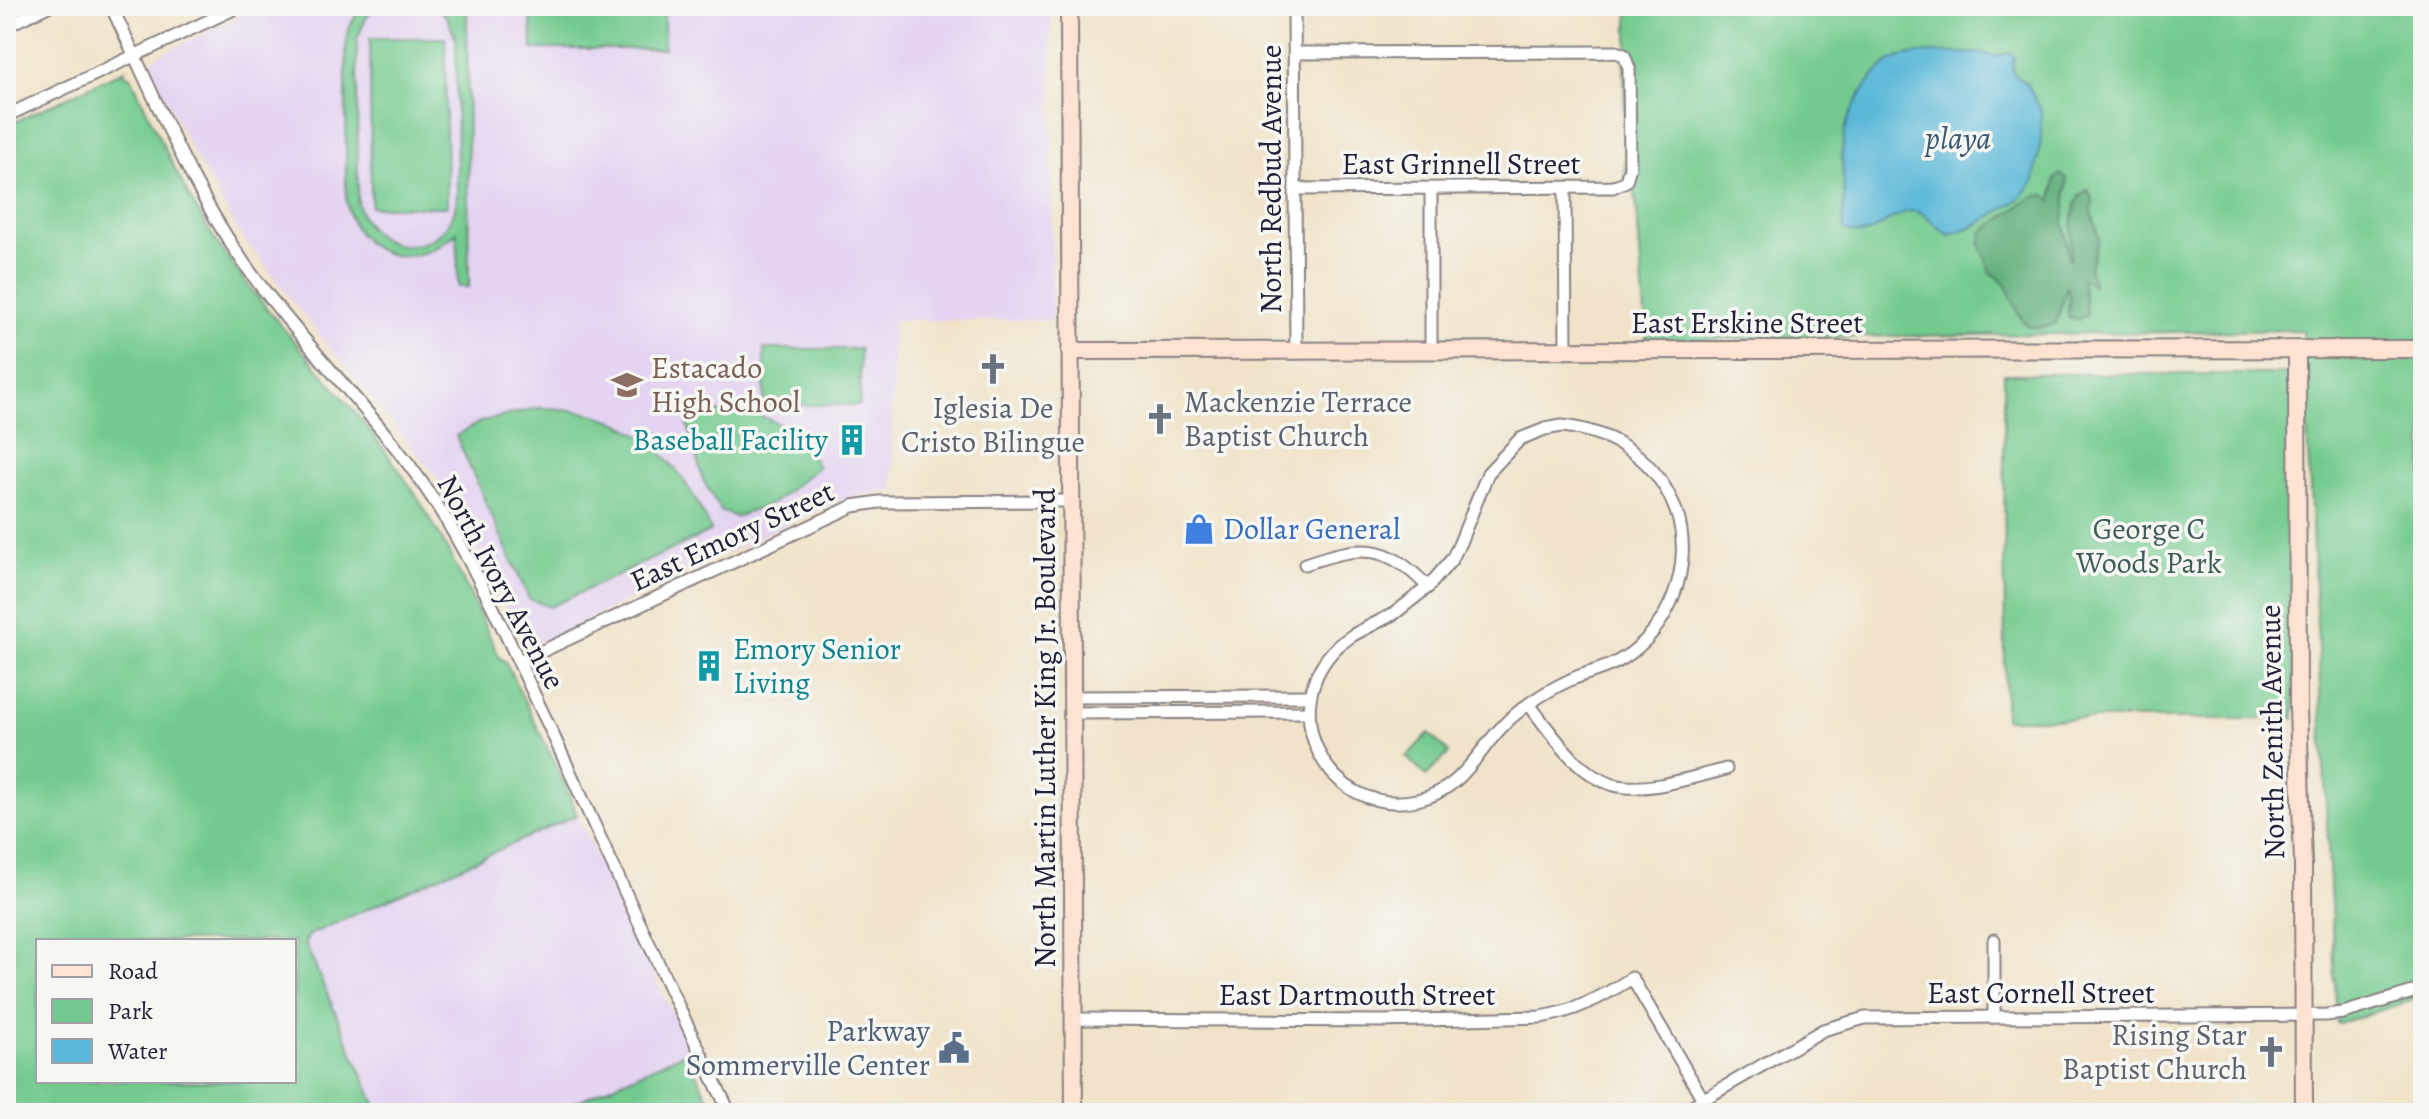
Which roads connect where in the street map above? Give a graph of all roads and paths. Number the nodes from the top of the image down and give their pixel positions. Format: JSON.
{"nodes":[{"id":1,"x":48,"y":6,"type":"edge"},
{"id":2,"x":111,"y":6,"type":"edge"},
{"id":3,"x":240,"y":6,"type":"edge"},
{"id":4,"x":1069,"y":6,"type":"edge"},
{"id":5,"x":1294,"y":6,"type":"edge"},
{"id":6,"x":6,"y":26,"type":"edge"},
{"id":7,"x":1295,"y":53,"type":"junction"},
{"id":8,"x":135,"y":55,"type":"junction"},
{"id":9,"x":6,"y":116,"type":"edge"},
{"id":10,"x":1565,"y":188,"type":"junction"},
{"id":11,"x":1295,"y":189,"type":"junction"},
{"id":12,"x":1431,"y":189,"type":"junction"},
{"id":13,"x":2423,"y":349,"type":"edge"},
{"id":14,"x":2297,"y":350,"type":"junction"},
{"id":15,"x":1070,"y":351,"type":"junction"},
{"id":16,"x":1431,"y":352,"type":"junction"},
{"id":17,"x":1566,"y":352,"type":"junction"},
{"id":18,"x":1296,"y":353,"type":"junction"},
{"id":19,"x":1073,"y":501,"type":"junction"},
{"id":20,"x":1305,"y":564,"type":"dead end"},
{"id":21,"x":1428,"y":587,"type":"junction"},
{"id":22,"x":519,"y":662,"type":"junction"},
{"id":23,"x":1309,"y":696,"type":"junction"},
{"id":24,"x":1529,"y":704,"type":"junction"},
{"id":25,"x":1072,"y":705,"type":"junction"},
{"id":26,"x":1309,"y":712,"type":"junction"},
{"id":27,"x":1726,"y":769,"type":"dead end"},
{"id":28,"x":1994,"y":940,"type":"dead end"},
{"id":29,"x":2423,"y":989,"type":"edge"},
{"id":30,"x":2304,"y":1015,"type":"junction"},
{"id":31,"x":1994,"y":1017,"type":"junction"},
{"id":32,"x":1073,"y":1019,"type":"junction"},
{"id":33,"x":1703,"y":1100,"type":"junction"},
{"id":34,"x":730,"y":1113,"type":"edge"},
{"id":35,"x":1074,"y":1113,"type":"edge"},
{"id":36,"x":1680,"y":1113,"type":"edge"},
{"id":37,"x":1711,"y":1113,"type":"edge"},
{"id":38,"x":2304,"y":1113,"type":"edge"}],
"edges":[{"from":1,"to":6,"type":"street"},
{"from":2,"to":8,"type":"street","name":"North Ivory Avenue"},
{"from":3,"to":8,"type":"street"},
{"from":4,"to":15,"type":"street","name":"North Martin Luther King Jr. Boulevard"},
{"from":5,"to":7,"type":"street","name":"North Redbud Avenue"},
{"from":7,"to":10,"type":"street","name":"East Grinnell Street"},
{"from":7,"to":11,"type":"street","name":"North Redbud Avenue"},
{"from":8,"to":9,"type":"street"},
{"from":8,"to":22,"type":"street","name":"North Ivory Avenue"},
{"from":10,"to":12,"type":"street","name":"East Grinnell Street"},
{"from":10,"to":17,"type":"street"},
{"from":11,"to":12,"type":"street","name":"East Grinnell Street"},
{"from":11,"to":18,"type":"street","name":"North Redbud Avenue"},
{"from":12,"to":16,"type":"street"},
{"from":13,"to":14,"type":"street","name":"East Erskine Street"},
{"from":14,"to":17,"type":"street","name":"East Erskine Street"},
{"from":14,"to":30,"type":"street","name":"North Zenith Avenue"},
{"from":15,"to":18,"type":"street","name":"East Erskine Street"},
{"from":15,"to":19,"type":"street","name":"North Martin Luther King Jr. Boulevard"},
{"from":16,"to":17,"type":"street","name":"East Erskine Street"},
{"from":16,"to":18,"type":"street","name":"East Erskine Street"},
{"from":19,"to":22,"type":"street","name":"East Emory Street"},
{"from":19,"to":25,"type":"street","name":"North Martin Luther King Jr. Boulevard"},
{"from":20,"to":21,"type":"street"},
{"from":21,"to":23,"type":"street"},
{"from":21,"to":24,"type":"street"},
{"from":22,"to":34,"type":"street","name":"North Ivory Avenue"},
{"from":23,"to":25,"type":"street"},
{"from":23,"to":26,"type":"street"},
{"from":24,"to":26,"type":"street"},
{"from":24,"to":27,"type":"street"},
{"from":25,"to":26,"type":"street"},
{"from":25,"to":32,"type":"street","name":"North Martin Luther King Jr. Boulevard"},
{"from":28,"to":31,"type":"street"},
{"from":29,"to":30,"type":"street","name":"East Cornell Street"},
{"from":30,"to":31,"type":"street","name":"East Cornell Street"},
{"from":30,"to":38,"type":"street","name":"North Zenith Avenue"},
{"from":31,"to":33,"type":"street","name":"East Cornell Street"},
{"from":32,"to":33,"type":"street","name":"East Dartmouth Street"},
{"from":32,"to":35,"type":"street","name":"North Martin Luther King Jr. Boulevard"},
{"from":33,"to":36,"type":"street","name":"East Cornell Street"},
{"from":33,"to":37,"type":"street"}]}
